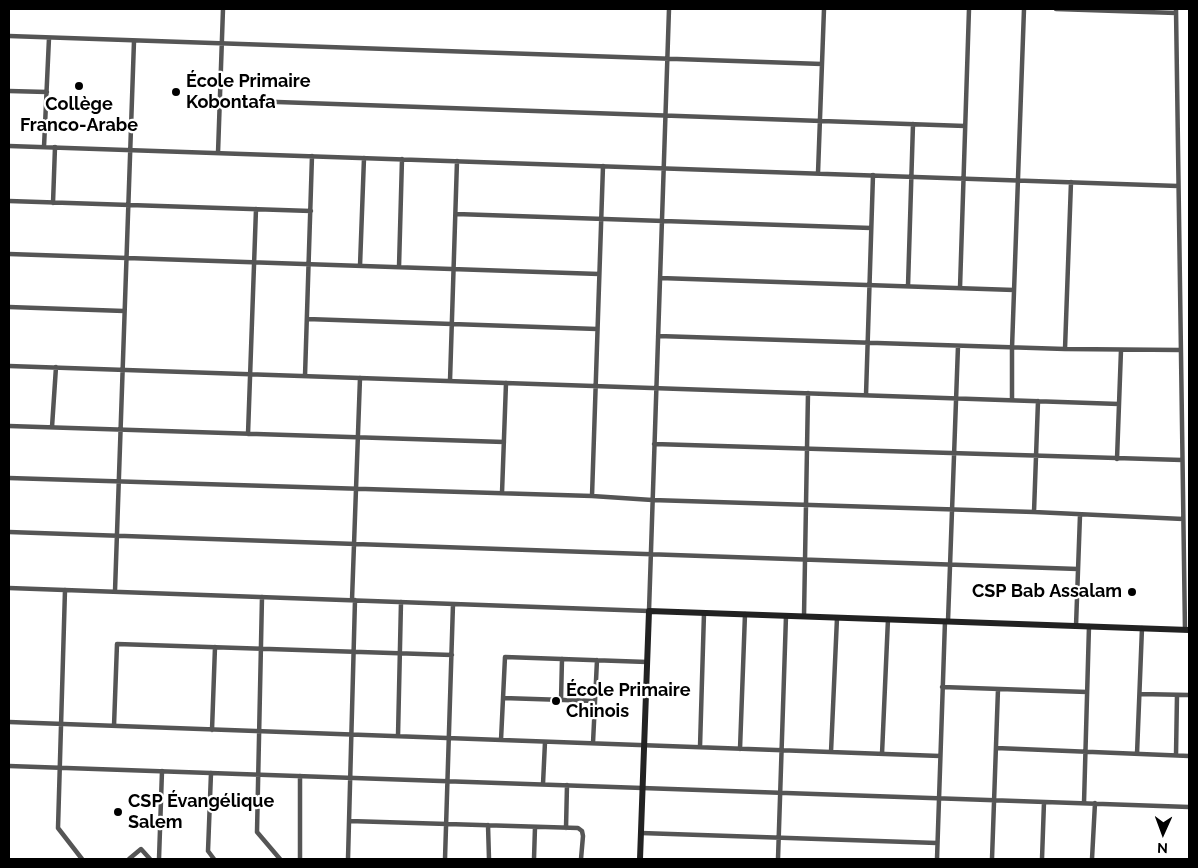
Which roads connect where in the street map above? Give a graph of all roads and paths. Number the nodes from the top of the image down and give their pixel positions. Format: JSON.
{"nodes":[{"id":1,"x":223,"y":9,"type":"edge"},
{"id":2,"x":669,"y":9,"type":"edge"},
{"id":3,"x":824,"y":9,"type":"edge"},
{"id":4,"x":969,"y":9,"type":"edge"},
{"id":5,"x":1024,"y":9,"type":"edge"},
{"id":6,"x":1056,"y":9,"type":"edge"},
{"id":7,"x":1176,"y":11,"type":"edge"},
{"id":8,"x":9,"y":36,"type":"edge"},
{"id":9,"x":49,"y":38,"type":"junction"},
{"id":10,"x":134,"y":41,"type":"junction"},
{"id":11,"x":222,"y":44,"type":"junction"},
{"id":12,"x":668,"y":59,"type":"junction"},
{"id":13,"x":822,"y":64,"type":"junction"},
{"id":14,"x":9,"y":91,"type":"edge"},
{"id":15,"x":47,"y":92,"type":"junction"},
{"id":16,"x":220,"y":100,"type":"junction"},
{"id":17,"x":666,"y":116,"type":"junction"},
{"id":18,"x":820,"y":121,"type":"junction"},
{"id":19,"x":913,"y":124,"type":"junction"},
{"id":20,"x":965,"y":126,"type":"junction"},
{"id":21,"x":9,"y":146,"type":"edge"},
{"id":22,"x":44,"y":147,"type":"junction"},
{"id":23,"x":54,"y":147,"type":"junction"},
{"id":24,"x":130,"y":150,"type":"junction"},
{"id":25,"x":218,"y":153,"type":"junction"},
{"id":26,"x":312,"y":156,"type":"junction"},
{"id":27,"x":364,"y":158,"type":"junction"},
{"id":28,"x":402,"y":159,"type":"junction"},
{"id":29,"x":457,"y":161,"type":"junction"},
{"id":30,"x":603,"y":166,"type":"junction"},
{"id":31,"x":664,"y":168,"type":"junction"},
{"id":32,"x":818,"y":174,"type":"junction"},
{"id":33,"x":873,"y":175,"type":"junction"},
{"id":34,"x":912,"y":177,"type":"junction"},
{"id":35,"x":963,"y":178,"type":"junction"},
{"id":36,"x":1018,"y":180,"type":"junction"},
{"id":37,"x":1070,"y":182,"type":"junction"},
{"id":38,"x":1178,"y":186,"type":"junction"},
{"id":39,"x":9,"y":201,"type":"edge"},
{"id":40,"x":53,"y":202,"type":"junction"},
{"id":41,"x":128,"y":205,"type":"junction"},
{"id":42,"x":256,"y":210,"type":"junction"},
{"id":43,"x":311,"y":211,"type":"junction"},
{"id":44,"x":456,"y":214,"type":"junction"},
{"id":45,"x":601,"y":219,"type":"junction"},
{"id":46,"x":662,"y":221,"type":"junction"},
{"id":47,"x":871,"y":228,"type":"junction"},
{"id":48,"x":9,"y":254,"type":"edge"},
{"id":49,"x":126,"y":258,"type":"junction"},
{"id":50,"x":254,"y":262,"type":"junction"},
{"id":51,"x":309,"y":264,"type":"junction"},
{"id":52,"x":360,"y":266,"type":"junction"},
{"id":53,"x":399,"y":268,"type":"junction"},
{"id":54,"x":454,"y":269,"type":"junction"},
{"id":55,"x":599,"y":274,"type":"junction"},
{"id":56,"x":660,"y":278,"type":"junction"},
{"id":57,"x":869,"y":285,"type":"junction"},
{"id":58,"x":908,"y":286,"type":"junction"},
{"id":59,"x":960,"y":288,"type":"junction"},
{"id":60,"x":1014,"y":290,"type":"junction"},
{"id":61,"x":9,"y":307,"type":"edge"},
{"id":62,"x":124,"y":311,"type":"junction"},
{"id":63,"x":307,"y":319,"type":"junction"},
{"id":64,"x":452,"y":324,"type":"junction"},
{"id":65,"x":597,"y":329,"type":"junction"},
{"id":66,"x":658,"y":336,"type":"junction"},
{"id":67,"x":868,"y":343,"type":"junction"},
{"id":68,"x":958,"y":346,"type":"junction"},
{"id":69,"x":1012,"y":348,"type":"junction"},
{"id":70,"x":1065,"y":350,"type":"junction"},
{"id":71,"x":1121,"y":350,"type":"junction"},
{"id":72,"x":1181,"y":350,"type":"junction"},
{"id":73,"x":9,"y":366,"type":"edge"},
{"id":74,"x":56,"y":367,"type":"junction"},
{"id":75,"x":122,"y":370,"type":"junction"},
{"id":76,"x":250,"y":374,"type":"junction"},
{"id":77,"x":305,"y":376,"type":"junction"},
{"id":78,"x":360,"y":378,"type":"junction"},
{"id":79,"x":450,"y":381,"type":"junction"},
{"id":80,"x":506,"y":383,"type":"junction"},
{"id":81,"x":595,"y":386,"type":"junction"},
{"id":82,"x":656,"y":388,"type":"junction"},
{"id":83,"x":808,"y":393,"type":"junction"},
{"id":84,"x":866,"y":395,"type":"junction"},
{"id":85,"x":956,"y":398,"type":"junction"},
{"id":86,"x":1012,"y":400,"type":"junction"},
{"id":87,"x":1038,"y":401,"type":"junction"},
{"id":88,"x":1119,"y":404,"type":"junction"},
{"id":89,"x":9,"y":426,"type":"edge"},
{"id":90,"x":52,"y":427,"type":"junction"},
{"id":91,"x":120,"y":429,"type":"junction"},
{"id":92,"x":248,"y":434,"type":"junction"},
{"id":93,"x":358,"y":437,"type":"junction"},
{"id":94,"x":504,"y":442,"type":"junction"},
{"id":95,"x":654,"y":444,"type":"junction"},
{"id":96,"x":807,"y":449,"type":"junction"},
{"id":97,"x":954,"y":454,"type":"junction"},
{"id":98,"x":1036,"y":457,"type":"junction"},
{"id":99,"x":1117,"y":459,"type":"junction"},
{"id":100,"x":1182,"y":460,"type":"junction"},
{"id":101,"x":9,"y":478,"type":"edge"},
{"id":102,"x":118,"y":482,"type":"junction"},
{"id":103,"x":356,"y":490,"type":"junction"},
{"id":104,"x":502,"y":493,"type":"junction"},
{"id":105,"x":592,"y":496,"type":"junction"},
{"id":106,"x":652,"y":500,"type":"junction"},
{"id":107,"x":806,"y":506,"type":"junction"},
{"id":108,"x":952,"y":509,"type":"junction"},
{"id":109,"x":1034,"y":512,"type":"junction"},
{"id":110,"x":1080,"y":515,"type":"junction"},
{"id":111,"x":1183,"y":519,"type":"junction"},
{"id":112,"x":9,"y":532,"type":"edge"},
{"id":113,"x":117,"y":536,"type":"junction"},
{"id":114,"x":354,"y":544,"type":"junction"},
{"id":115,"x":651,"y":554,"type":"junction"},
{"id":116,"x":805,"y":559,"type":"junction"},
{"id":117,"x":950,"y":564,"type":"junction"},
{"id":118,"x":1078,"y":569,"type":"junction"},
{"id":119,"x":9,"y":588,"type":"edge"},
{"id":120,"x":66,"y":590,"type":"junction"},
{"id":121,"x":115,"y":591,"type":"junction"},
{"id":122,"x":262,"y":597,"type":"junction"},
{"id":123,"x":353,"y":600,"type":"junction"},
{"id":124,"x":401,"y":602,"type":"junction"},
{"id":125,"x":453,"y":604,"type":"junction"},
{"id":126,"x":649,"y":611,"type":"junction"},
{"id":127,"x":704,"y":613,"type":"junction"},
{"id":128,"x":744,"y":614,"type":"junction"},
{"id":129,"x":786,"y":616,"type":"junction"},
{"id":130,"x":804,"y":616,"type":"junction"},
{"id":131,"x":837,"y":618,"type":"junction"},
{"id":132,"x":888,"y":619,"type":"junction"},
{"id":133,"x":947,"y":621,"type":"junction"},
{"id":134,"x":1076,"y":626,"type":"junction"},
{"id":135,"x":1089,"y":626,"type":"junction"},
{"id":136,"x":1142,"y":628,"type":"junction"},
{"id":137,"x":1187,"y":630,"type":"edge"},
{"id":138,"x":214,"y":647,"type":"junction"},
{"id":139,"x":261,"y":649,"type":"junction"},
{"id":140,"x":354,"y":652,"type":"junction"},
{"id":141,"x":400,"y":654,"type":"junction"},
{"id":142,"x":452,"y":655,"type":"junction"},
{"id":143,"x":562,"y":659,"type":"junction"},
{"id":144,"x":597,"y":660,"type":"junction"},
{"id":145,"x":647,"y":662,"type":"junction"},
{"id":146,"x":942,"y":687,"type":"junction"},
{"id":147,"x":998,"y":689,"type":"junction"},
{"id":148,"x":1087,"y":692,"type":"junction"},
{"id":149,"x":1140,"y":694,"type":"junction"},
{"id":150,"x":1177,"y":695,"type":"junction"},
{"id":151,"x":1189,"y":695,"type":"edge"},
{"id":152,"x":503,"y":698,"type":"junction"},
{"id":153,"x":561,"y":700,"type":"junction"},
{"id":154,"x":595,"y":701,"type":"junction"},
{"id":155,"x":9,"y":722,"type":"edge"},
{"id":156,"x":61,"y":724,"type":"junction"},
{"id":157,"x":114,"y":726,"type":"junction"},
{"id":158,"x":212,"y":730,"type":"junction"},
{"id":159,"x":259,"y":731,"type":"junction"},
{"id":160,"x":352,"y":735,"type":"junction"},
{"id":161,"x":398,"y":736,"type":"junction"},
{"id":162,"x":449,"y":738,"type":"junction"},
{"id":163,"x":501,"y":740,"type":"junction"},
{"id":164,"x":545,"y":742,"type":"junction"},
{"id":165,"x":593,"y":743,"type":"junction"},
{"id":166,"x":644,"y":745,"type":"junction"},
{"id":167,"x":700,"y":747,"type":"junction"},
{"id":168,"x":996,"y":748,"type":"junction"},
{"id":169,"x":740,"y":749,"type":"junction"},
{"id":170,"x":782,"y":750,"type":"junction"},
{"id":171,"x":831,"y":752,"type":"junction"},
{"id":172,"x":1085,"y":752,"type":"junction"},
{"id":173,"x":882,"y":754,"type":"junction"},
{"id":174,"x":1137,"y":754,"type":"junction"},
{"id":175,"x":1176,"y":755,"type":"junction"},
{"id":176,"x":940,"y":756,"type":"junction"},
{"id":177,"x":1189,"y":756,"type":"edge"},
{"id":178,"x":9,"y":766,"type":"edge"},
{"id":179,"x":60,"y":768,"type":"junction"},
{"id":180,"x":162,"y":771,"type":"junction"},
{"id":181,"x":210,"y":773,"type":"junction"},
{"id":182,"x":258,"y":774,"type":"junction"},
{"id":183,"x":300,"y":776,"type":"junction"},
{"id":184,"x":350,"y":778,"type":"junction"},
{"id":185,"x":448,"y":781,"type":"junction"},
{"id":186,"x":543,"y":784,"type":"junction"},
{"id":187,"x":567,"y":785,"type":"junction"},
{"id":188,"x":643,"y":788,"type":"junction"},
{"id":189,"x":780,"y":792,"type":"junction"},
{"id":190,"x":939,"y":798,"type":"junction"},
{"id":191,"x":994,"y":800,"type":"junction"},
{"id":192,"x":1044,"y":802,"type":"junction"},
{"id":193,"x":1084,"y":803,"type":"junction"},
{"id":194,"x":1094,"y":803,"type":"junction"},
{"id":195,"x":1189,"y":807,"type":"edge"},
{"id":196,"x":349,"y":821,"type":"junction"},
{"id":197,"x":446,"y":824,"type":"junction"},
{"id":198,"x":488,"y":825,"type":"junction"},
{"id":199,"x":535,"y":827,"type":"junction"},
{"id":200,"x":566,"y":828,"type":"junction"},
{"id":201,"x":641,"y":833,"type":"junction"},
{"id":202,"x":779,"y":838,"type":"junction"},
{"id":203,"x":937,"y":843,"type":"junction"},
{"id":204,"x":82,"y":859,"type":"edge"},
{"id":205,"x":130,"y":859,"type":"edge"},
{"id":206,"x":150,"y":859,"type":"edge"},
{"id":207,"x":159,"y":859,"type":"edge"},
{"id":208,"x":214,"y":859,"type":"edge"},
{"id":209,"x":280,"y":859,"type":"edge"},
{"id":210,"x":300,"y":859,"type":"edge"},
{"id":211,"x":348,"y":859,"type":"edge"},
{"id":212,"x":445,"y":859,"type":"edge"},
{"id":213,"x":489,"y":859,"type":"edge"},
{"id":214,"x":534,"y":859,"type":"edge"},
{"id":215,"x":581,"y":859,"type":"edge"},
{"id":216,"x":640,"y":859,"type":"edge"},
{"id":217,"x":778,"y":859,"type":"edge"},
{"id":218,"x":936,"y":859,"type":"edge"},
{"id":219,"x":992,"y":859,"type":"edge"},
{"id":220,"x":1042,"y":859,"type":"edge"},
{"id":221,"x":1092,"y":859,"type":"edge"}],
"edges":[{"from":1,"to":11,"type":"street"},
{"from":2,"to":12,"type":"street"},
{"from":3,"to":13,"type":"street"},
{"from":4,"to":20,"type":"street"},
{"from":5,"to":36,"type":"street"},
{"from":6,"to":7,"type":"street"},
{"from":7,"to":38,"type":"street"},
{"from":8,"to":9,"type":"street"},
{"from":9,"to":10,"type":"street"},
{"from":9,"to":15,"type":"street"},
{"from":10,"to":11,"type":"street"},
{"from":10,"to":24,"type":"street"},
{"from":11,"to":12,"type":"street"},
{"from":11,"to":16,"type":"street"},
{"from":12,"to":13,"type":"street"},
{"from":12,"to":17,"type":"street"},
{"from":13,"to":18,"type":"street"},
{"from":14,"to":15,"type":"street"},
{"from":15,"to":22,"type":"street"},
{"from":16,"to":17,"type":"street"},
{"from":16,"to":25,"type":"street"},
{"from":17,"to":18,"type":"street"},
{"from":17,"to":31,"type":"street"},
{"from":18,"to":19,"type":"street"},
{"from":18,"to":32,"type":"street"},
{"from":19,"to":20,"type":"street"},
{"from":19,"to":34,"type":"street"},
{"from":20,"to":35,"type":"street"},
{"from":21,"to":22,"type":"street"},
{"from":22,"to":23,"type":"street"},
{"from":23,"to":24,"type":"street"},
{"from":23,"to":40,"type":"street"},
{"from":24,"to":25,"type":"street"},
{"from":24,"to":41,"type":"street"},
{"from":25,"to":26,"type":"street"},
{"from":26,"to":27,"type":"street"},
{"from":26,"to":43,"type":"street"},
{"from":27,"to":28,"type":"street"},
{"from":27,"to":52,"type":"street"},
{"from":28,"to":29,"type":"street"},
{"from":28,"to":53,"type":"street"},
{"from":29,"to":30,"type":"street"},
{"from":29,"to":44,"type":"street"},
{"from":30,"to":31,"type":"street"},
{"from":30,"to":45,"type":"street"},
{"from":31,"to":32,"type":"street"},
{"from":31,"to":46,"type":"street"},
{"from":32,"to":33,"type":"street"},
{"from":33,"to":34,"type":"street"},
{"from":33,"to":47,"type":"street"},
{"from":34,"to":35,"type":"street"},
{"from":34,"to":58,"type":"street"},
{"from":35,"to":36,"type":"street"},
{"from":35,"to":59,"type":"street"},
{"from":36,"to":37,"type":"street"},
{"from":36,"to":60,"type":"street"},
{"from":37,"to":38,"type":"street"},
{"from":37,"to":70,"type":"street"},
{"from":38,"to":72,"type":"street"},
{"from":39,"to":40,"type":"street"},
{"from":40,"to":41,"type":"street"},
{"from":41,"to":42,"type":"street"},
{"from":41,"to":49,"type":"street"},
{"from":42,"to":43,"type":"street"},
{"from":42,"to":50,"type":"street"},
{"from":43,"to":51,"type":"street"},
{"from":44,"to":45,"type":"street"},
{"from":44,"to":54,"type":"street"},
{"from":45,"to":46,"type":"street"},
{"from":45,"to":55,"type":"street"},
{"from":46,"to":47,"type":"street"},
{"from":46,"to":56,"type":"street"},
{"from":47,"to":57,"type":"street"},
{"from":48,"to":49,"type":"street"},
{"from":49,"to":50,"type":"street"},
{"from":49,"to":62,"type":"street"},
{"from":50,"to":51,"type":"street"},
{"from":50,"to":76,"type":"street"},
{"from":51,"to":52,"type":"street"},
{"from":51,"to":63,"type":"street"},
{"from":52,"to":53,"type":"street"},
{"from":53,"to":54,"type":"street"},
{"from":54,"to":55,"type":"street"},
{"from":54,"to":64,"type":"street"},
{"from":55,"to":65,"type":"street"},
{"from":56,"to":57,"type":"street"},
{"from":56,"to":66,"type":"street"},
{"from":57,"to":58,"type":"street"},
{"from":57,"to":67,"type":"street"},
{"from":58,"to":59,"type":"street"},
{"from":59,"to":60,"type":"street"},
{"from":60,"to":69,"type":"street"},
{"from":61,"to":62,"type":"street"},
{"from":62,"to":75,"type":"street"},
{"from":63,"to":64,"type":"street"},
{"from":63,"to":77,"type":"street"},
{"from":64,"to":65,"type":"street"},
{"from":64,"to":79,"type":"street"},
{"from":65,"to":81,"type":"street"},
{"from":66,"to":67,"type":"street"},
{"from":66,"to":82,"type":"street"},
{"from":67,"to":68,"type":"street"},
{"from":67,"to":84,"type":"street"},
{"from":68,"to":69,"type":"street"},
{"from":68,"to":85,"type":"street"},
{"from":69,"to":70,"type":"street"},
{"from":69,"to":86,"type":"street"},
{"from":70,"to":71,"type":"street"},
{"from":71,"to":72,"type":"street"},
{"from":71,"to":88,"type":"street"},
{"from":72,"to":100,"type":"street"},
{"from":73,"to":74,"type":"street"},
{"from":74,"to":75,"type":"street"},
{"from":74,"to":90,"type":"street"},
{"from":75,"to":76,"type":"street"},
{"from":75,"to":91,"type":"street"},
{"from":76,"to":77,"type":"street"},
{"from":76,"to":92,"type":"street"},
{"from":77,"to":78,"type":"street"},
{"from":78,"to":79,"type":"street"},
{"from":78,"to":93,"type":"street"},
{"from":79,"to":80,"type":"street"},
{"from":80,"to":81,"type":"street"},
{"from":80,"to":94,"type":"street"},
{"from":81,"to":82,"type":"street"},
{"from":81,"to":105,"type":"street"},
{"from":82,"to":83,"type":"street"},
{"from":82,"to":95,"type":"street"},
{"from":83,"to":84,"type":"street"},
{"from":83,"to":96,"type":"street"},
{"from":84,"to":85,"type":"street"},
{"from":85,"to":86,"type":"street"},
{"from":85,"to":97,"type":"street"},
{"from":86,"to":87,"type":"street"},
{"from":87,"to":88,"type":"street"},
{"from":87,"to":98,"type":"street"},
{"from":88,"to":99,"type":"street"},
{"from":89,"to":90,"type":"street"},
{"from":90,"to":91,"type":"street"},
{"from":91,"to":92,"type":"street"},
{"from":91,"to":102,"type":"street"},
{"from":92,"to":93,"type":"street"},
{"from":93,"to":94,"type":"street"},
{"from":93,"to":103,"type":"street"},
{"from":94,"to":104,"type":"street"},
{"from":95,"to":96,"type":"street"},
{"from":95,"to":106,"type":"street"},
{"from":96,"to":97,"type":"street"},
{"from":96,"to":107,"type":"street"},
{"from":97,"to":98,"type":"street"},
{"from":97,"to":108,"type":"street"},
{"from":98,"to":99,"type":"street"},
{"from":98,"to":109,"type":"street"},
{"from":99,"to":100,"type":"street"},
{"from":100,"to":111,"type":"street"},
{"from":101,"to":102,"type":"street"},
{"from":102,"to":103,"type":"street"},
{"from":102,"to":113,"type":"street"},
{"from":103,"to":104,"type":"street"},
{"from":103,"to":114,"type":"street"},
{"from":104,"to":105,"type":"street"},
{"from":105,"to":106,"type":"street"},
{"from":106,"to":107,"type":"street"},
{"from":106,"to":115,"type":"street"},
{"from":107,"to":108,"type":"street"},
{"from":107,"to":116,"type":"street"},
{"from":108,"to":109,"type":"street"},
{"from":108,"to":117,"type":"street"},
{"from":109,"to":110,"type":"street"},
{"from":110,"to":111,"type":"street"},
{"from":110,"to":118,"type":"street"},
{"from":111,"to":137,"type":"street"},
{"from":112,"to":113,"type":"street"},
{"from":113,"to":114,"type":"street"},
{"from":113,"to":121,"type":"street"},
{"from":114,"to":115,"type":"street"},
{"from":114,"to":123,"type":"street"},
{"from":115,"to":116,"type":"street"},
{"from":115,"to":126,"type":"street"},
{"from":116,"to":117,"type":"street"},
{"from":116,"to":130,"type":"street"},
{"from":117,"to":118,"type":"street"},
{"from":117,"to":133,"type":"street"},
{"from":118,"to":134,"type":"street"},
{"from":119,"to":120,"type":"street"},
{"from":120,"to":121,"type":"street"},
{"from":120,"to":156,"type":"street"},
{"from":121,"to":122,"type":"street"},
{"from":122,"to":123,"type":"street"},
{"from":122,"to":139,"type":"street"},
{"from":123,"to":124,"type":"street"},
{"from":123,"to":140,"type":"street"},
{"from":124,"to":125,"type":"street"},
{"from":124,"to":141,"type":"street"},
{"from":125,"to":126,"type":"street"},
{"from":125,"to":142,"type":"street"},
{"from":126,"to":127,"type":"street"},
{"from":126,"to":145,"type":"street"},
{"from":127,"to":128,"type":"street"},
{"from":127,"to":167,"type":"street"},
{"from":128,"to":129,"type":"street"},
{"from":128,"to":169,"type":"street"},
{"from":129,"to":130,"type":"street"},
{"from":129,"to":170,"type":"street"},
{"from":130,"to":131,"type":"street"},
{"from":131,"to":132,"type":"street"},
{"from":131,"to":171,"type":"street"},
{"from":132,"to":133,"type":"street"},
{"from":132,"to":173,"type":"street"},
{"from":133,"to":134,"type":"street"},
{"from":133,"to":146,"type":"street"},
{"from":134,"to":135,"type":"street"},
{"from":135,"to":136,"type":"street"},
{"from":135,"to":148,"type":"street"},
{"from":136,"to":137,"type":"street"},
{"from":136,"to":149,"type":"street"},
{"from":138,"to":139,"type":"street"},
{"from":138,"to":157,"type":"street"},
{"from":138,"to":158,"type":"street"},
{"from":139,"to":140,"type":"street"},
{"from":139,"to":159,"type":"street"},
{"from":140,"to":141,"type":"street"},
{"from":140,"to":160,"type":"street"},
{"from":141,"to":142,"type":"street"},
{"from":141,"to":161,"type":"street"},
{"from":142,"to":162,"type":"street"},
{"from":143,"to":144,"type":"street"},
{"from":143,"to":152,"type":"street"},
{"from":143,"to":153,"type":"street"},
{"from":144,"to":145,"type":"street"},
{"from":144,"to":154,"type":"street"},
{"from":145,"to":166,"type":"street"},
{"from":146,"to":147,"type":"street"},
{"from":146,"to":176,"type":"street"},
{"from":147,"to":148,"type":"street"},
{"from":147,"to":168,"type":"street"},
{"from":148,"to":172,"type":"street"},
{"from":149,"to":150,"type":"street"},
{"from":149,"to":174,"type":"street"},
{"from":150,"to":151,"type":"street"},
{"from":150,"to":175,"type":"street"},
{"from":152,"to":153,"type":"street"},
{"from":152,"to":163,"type":"street"},
{"from":153,"to":154,"type":"street"},
{"from":154,"to":165,"type":"street"},
{"from":155,"to":156,"type":"street"},
{"from":156,"to":157,"type":"street"},
{"from":156,"to":179,"type":"street"},
{"from":157,"to":158,"type":"street"},
{"from":158,"to":159,"type":"street"},
{"from":159,"to":160,"type":"street"},
{"from":159,"to":182,"type":"street"},
{"from":160,"to":161,"type":"street"},
{"from":160,"to":184,"type":"street"},
{"from":161,"to":162,"type":"street"},
{"from":162,"to":163,"type":"street"},
{"from":162,"to":185,"type":"street"},
{"from":163,"to":164,"type":"street"},
{"from":164,"to":165,"type":"street"},
{"from":164,"to":186,"type":"street"},
{"from":165,"to":166,"type":"street"},
{"from":166,"to":167,"type":"street"},
{"from":166,"to":188,"type":"street"},
{"from":167,"to":169,"type":"street"},
{"from":168,"to":172,"type":"street"},
{"from":168,"to":191,"type":"street"},
{"from":169,"to":170,"type":"street"},
{"from":170,"to":171,"type":"street"},
{"from":170,"to":189,"type":"street"},
{"from":171,"to":173,"type":"street"},
{"from":172,"to":174,"type":"street"},
{"from":172,"to":193,"type":"street"},
{"from":173,"to":176,"type":"street"},
{"from":174,"to":175,"type":"street"},
{"from":175,"to":177,"type":"street"},
{"from":176,"to":190,"type":"street"},
{"from":178,"to":179,"type":"street"},
{"from":179,"to":180,"type":"street"},
{"from":179,"to":204,"type":"street"},
{"from":180,"to":181,"type":"street"},
{"from":180,"to":207,"type":"street"},
{"from":181,"to":182,"type":"street"},
{"from":181,"to":208,"type":"street"},
{"from":182,"to":183,"type":"street"},
{"from":182,"to":209,"type":"street"},
{"from":183,"to":184,"type":"street"},
{"from":183,"to":210,"type":"street"},
{"from":184,"to":185,"type":"street"},
{"from":184,"to":196,"type":"street"},
{"from":185,"to":186,"type":"street"},
{"from":185,"to":197,"type":"street"},
{"from":186,"to":187,"type":"street"},
{"from":187,"to":188,"type":"street"},
{"from":187,"to":200,"type":"street"},
{"from":188,"to":189,"type":"street"},
{"from":188,"to":201,"type":"street"},
{"from":189,"to":190,"type":"street"},
{"from":189,"to":202,"type":"street"},
{"from":190,"to":191,"type":"street"},
{"from":190,"to":203,"type":"street"},
{"from":191,"to":192,"type":"street"},
{"from":191,"to":219,"type":"street"},
{"from":192,"to":193,"type":"street"},
{"from":192,"to":220,"type":"street"},
{"from":193,"to":194,"type":"street"},
{"from":194,"to":195,"type":"street"},
{"from":194,"to":221,"type":"street"},
{"from":196,"to":197,"type":"street"},
{"from":196,"to":211,"type":"street"},
{"from":197,"to":198,"type":"street"},
{"from":197,"to":212,"type":"street"},
{"from":198,"to":199,"type":"street"},
{"from":198,"to":213,"type":"street"},
{"from":199,"to":200,"type":"street"},
{"from":199,"to":214,"type":"street"},
{"from":200,"to":215,"type":"street"},
{"from":201,"to":202,"type":"street"},
{"from":201,"to":216,"type":"street"},
{"from":202,"to":203,"type":"street"},
{"from":202,"to":217,"type":"street"},
{"from":203,"to":218,"type":"street"},
{"from":205,"to":206,"type":"street"}]}
